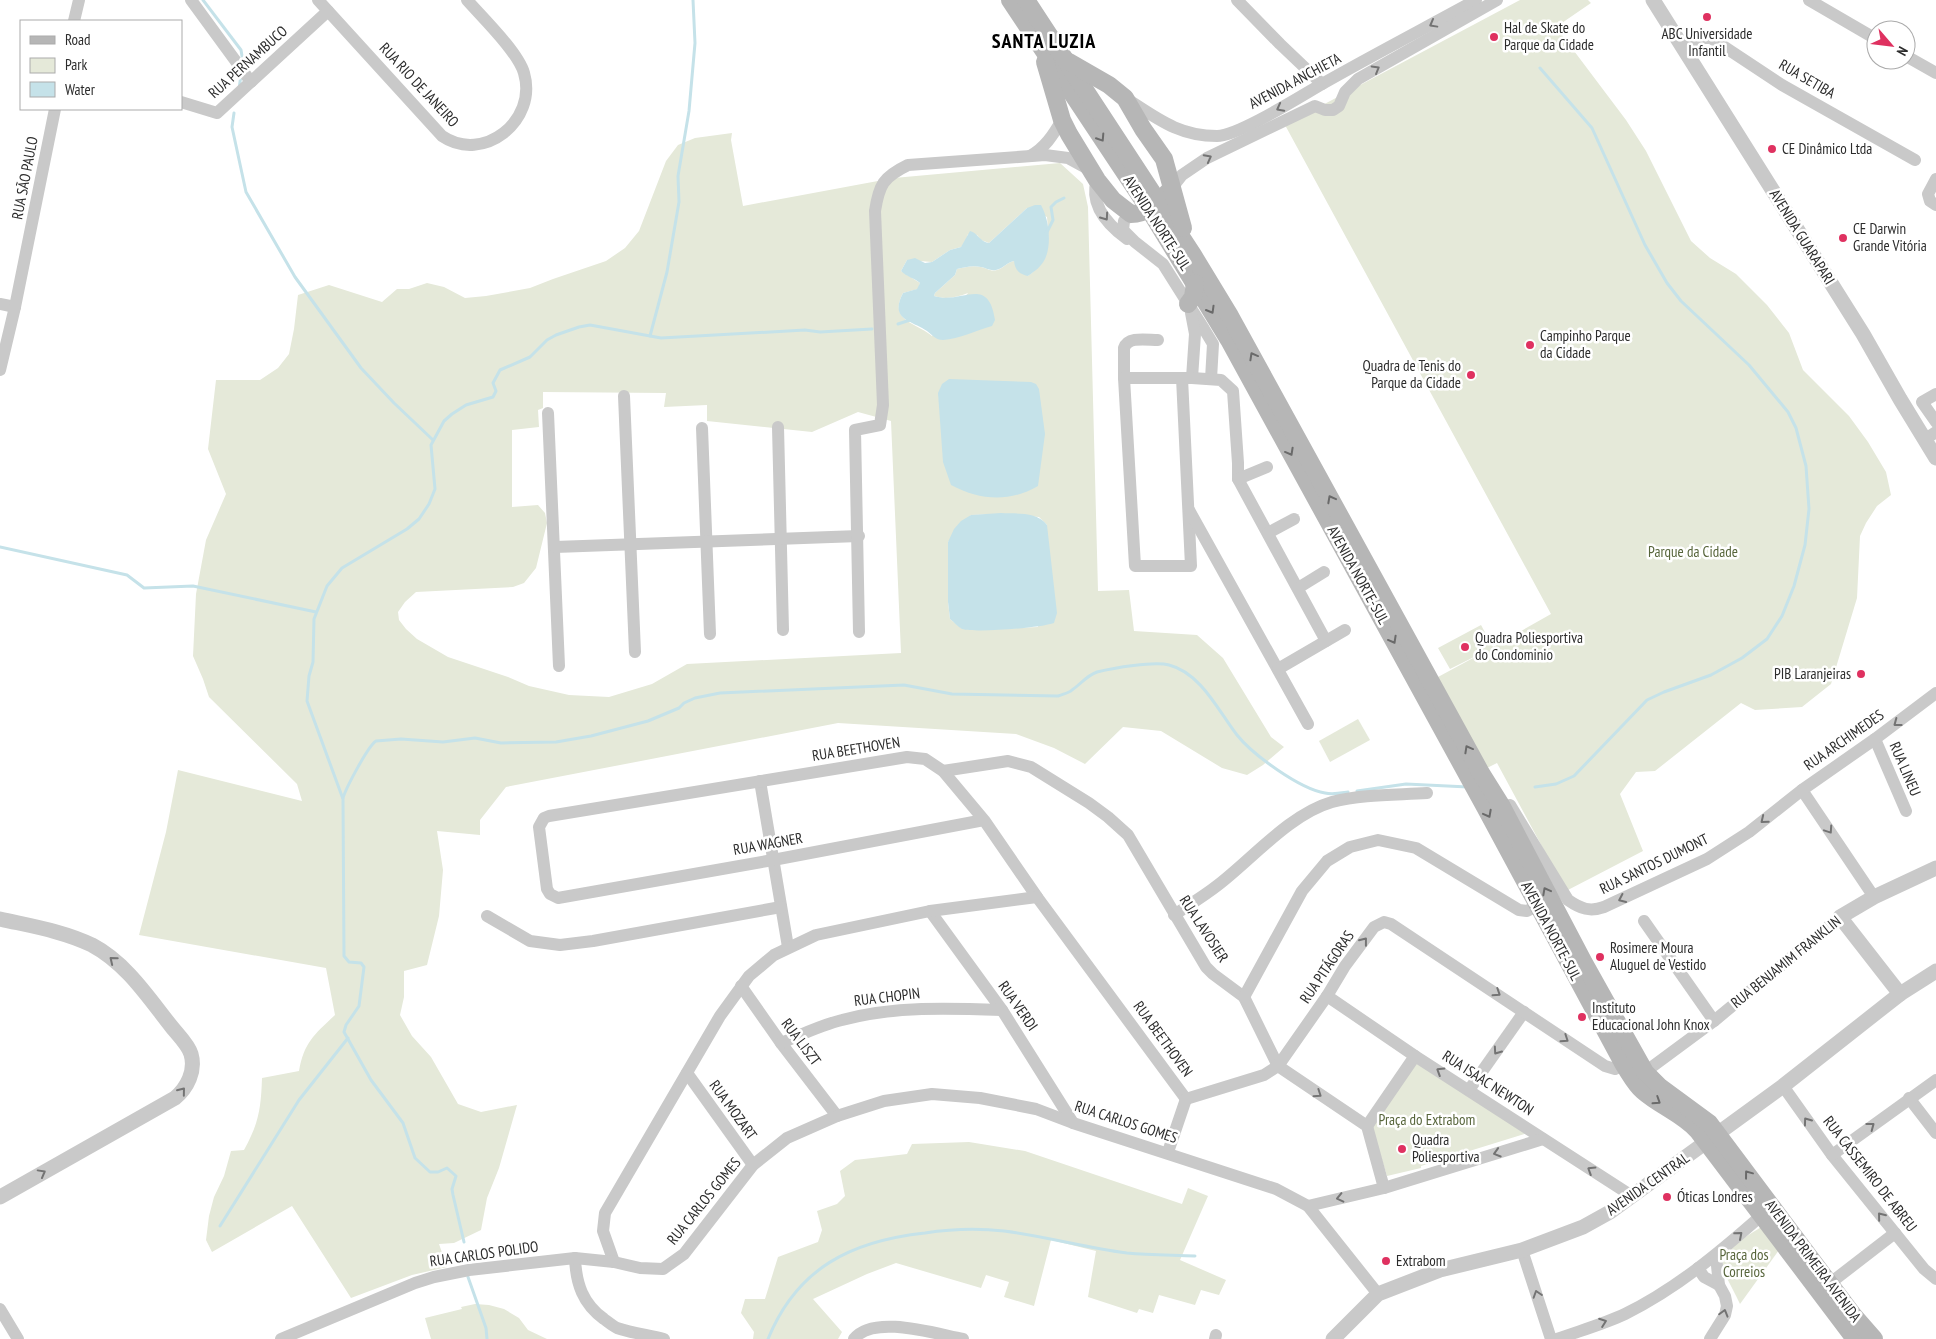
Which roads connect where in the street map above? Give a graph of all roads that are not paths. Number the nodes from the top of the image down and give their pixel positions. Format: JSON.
{"nodes":[{"id":1,"x":79,"y":0,"type":"edge"},
{"id":2,"x":191,"y":0,"type":"edge"},
{"id":3,"x":318,"y":0,"type":"edge"},
{"id":4,"x":467,"y":0,"type":"edge"},
{"id":5,"x":1010,"y":0,"type":"edge"},
{"id":6,"x":1026,"y":0,"type":"edge"},
{"id":7,"x":1237,"y":0,"type":"edge"},
{"id":8,"x":1476,"y":0,"type":"edge"},
{"id":9,"x":1497,"y":0,"type":"edge"},
{"id":10,"x":1645,"y":0,"type":"edge"},
{"id":11,"x":1653,"y":0,"type":"edge"},
{"id":12,"x":1809,"y":0,"type":"edge"},
{"id":13,"x":328,"y":11,"type":"junction"},
{"id":14,"x":1664,"y":18,"type":"junction"},
{"id":15,"x":74,"y":20,"type":"edge"},
{"id":16,"x":1866,"y":33,"type":"edge"},
{"id":17,"x":1040,"y":45,"type":"junction"},
{"id":18,"x":1683,"y":49,"type":"junction"},
{"id":19,"x":1065,"y":59,"type":"junction"},
{"id":20,"x":1916,"y":62,"type":"edge"},
{"id":21,"x":1936,"y":73,"type":"edge"},
{"id":22,"x":251,"y":82,"type":"junction"},
{"id":23,"x":1108,"y":85,"type":"junction"},
{"id":24,"x":1322,"y":85,"type":"junction"},
{"id":25,"x":1345,"y":92,"type":"junction"},
{"id":26,"x":1080,"y":93,"type":"junction"},
{"id":27,"x":1125,"y":98,"type":"junction"},
{"id":28,"x":182,"y":102,"type":"edge"},
{"id":29,"x":1315,"y":106,"type":"junction"},
{"id":30,"x":55,"y":110,"type":"edge"},
{"id":31,"x":1062,"y":120,"type":"junction"},
{"id":32,"x":1028,"y":157,"type":"junction"},
{"id":33,"x":1915,"y":160,"type":"dead end"},
{"id":34,"x":1094,"y":175,"type":"junction"},
{"id":35,"x":1936,"y":178,"type":"edge"},
{"id":36,"x":1171,"y":189,"type":"junction"},
{"id":37,"x":1936,"y":205,"type":"edge"},
{"id":38,"x":1154,"y":206,"type":"junction"},
{"id":39,"x":1132,"y":214,"type":"junction"},
{"id":40,"x":1135,"y":242,"type":"junction"},
{"id":41,"x":1187,"y":258,"type":"junction"},
{"id":42,"x":1195,"y":282,"type":"junction"},
{"id":43,"x":0,"y":304,"type":"edge"},
{"id":44,"x":1189,"y":306,"type":"junction"},
{"id":45,"x":15,"y":307,"type":"junction"},
{"id":46,"x":1158,"y":340,"type":"dead end"},
{"id":47,"x":1221,"y":342,"type":"junction"},
{"id":48,"x":1195,"y":347,"type":"junction"},
{"id":49,"x":0,"y":370,"type":"edge"},
{"id":50,"x":1124,"y":378,"type":"junction"},
{"id":51,"x":1187,"y":378,"type":"junction"},
{"id":52,"x":1211,"y":379,"type":"junction"},
{"id":53,"x":1936,"y":394,"type":"edge"},
{"id":54,"x":624,"y":396,"type":"dead end"},
{"id":55,"x":1922,"y":402,"type":"junction"},
{"id":56,"x":548,"y":412,"type":"dead end"},
{"id":57,"x":1908,"y":412,"type":"junction"},
{"id":58,"x":1936,"y":422,"type":"edge"},
{"id":59,"x":778,"y":427,"type":"dead end"},
{"id":60,"x":702,"y":428,"type":"dead end"},
{"id":61,"x":1930,"y":436,"type":"edge"},
{"id":62,"x":1936,"y":458,"type":"edge"},
{"id":63,"x":1267,"y":467,"type":"dead end"},
{"id":64,"x":1238,"y":479,"type":"junction"},
{"id":65,"x":1188,"y":508,"type":"junction"},
{"id":66,"x":1294,"y":519,"type":"dead end"},
{"id":67,"x":1268,"y":533,"type":"junction"},
{"id":68,"x":859,"y":536,"type":"junction"},
{"id":69,"x":780,"y":539,"type":"junction"},
{"id":70,"x":707,"y":542,"type":"junction"},
{"id":71,"x":1207,"y":542,"type":"junction"},
{"id":72,"x":631,"y":544,"type":"junction"},
{"id":73,"x":556,"y":547,"type":"junction"},
{"id":74,"x":1190,"y":547,"type":"junction"},
{"id":75,"x":1324,"y":572,"type":"dead end"},
{"id":76,"x":1298,"y":588,"type":"junction"},
{"id":77,"x":783,"y":630,"type":"dead end"},
{"id":78,"x":1345,"y":630,"type":"dead end"},
{"id":79,"x":859,"y":632,"type":"dead end"},
{"id":80,"x":710,"y":634,"type":"dead end"},
{"id":81,"x":1326,"y":641,"type":"junction"},
{"id":82,"x":635,"y":652,"type":"dead end"},
{"id":83,"x":559,"y":666,"type":"dead end"},
{"id":84,"x":1278,"y":669,"type":"junction"},
{"id":85,"x":1936,"y":693,"type":"edge"},
{"id":86,"x":1308,"y":724,"type":"dead end"},
{"id":87,"x":1875,"y":739,"type":"junction"},
{"id":88,"x":943,"y":772,"type":"junction"},
{"id":89,"x":1481,"y":773,"type":"junction"},
{"id":90,"x":760,"y":781,"type":"junction"},
{"id":91,"x":1802,"y":790,"type":"junction"},
{"id":92,"x":1427,"y":793,"type":"dead end"},
{"id":93,"x":1906,"y":811,"type":"dead end"},
{"id":94,"x":984,"y":820,"type":"junction"},
{"id":95,"x":773,"y":860,"type":"junction"},
{"id":96,"x":1936,"y":868,"type":"edge"},
{"id":97,"x":1874,"y":897,"type":"junction"},
{"id":98,"x":558,"y":898,"type":"joint"},
{"id":99,"x":1038,"y":898,"type":"junction"},
{"id":100,"x":1537,"y":906,"type":"junction"},
{"id":101,"x":781,"y":907,"type":"junction"},
{"id":102,"x":930,"y":911,"type":"junction"},
{"id":103,"x":1174,"y":915,"type":"junction"},
{"id":104,"x":487,"y":916,"type":"dead end"},
{"id":105,"x":1840,"y":917,"type":"junction"},
{"id":106,"x":0,"y":918,"type":"edge"},
{"id":107,"x":1644,"y":921,"type":"dead end"},
{"id":108,"x":788,"y":947,"type":"junction"},
{"id":109,"x":1936,"y":971,"type":"edge"},
{"id":110,"x":742,"y":986,"type":"junction"},
{"id":111,"x":1900,"y":994,"type":"junction"},
{"id":112,"x":1327,"y":996,"type":"junction"},
{"id":113,"x":1244,"y":998,"type":"junction"},
{"id":114,"x":1002,"y":1010,"type":"junction"},
{"id":115,"x":1524,"y":1012,"type":"junction"},
{"id":116,"x":1714,"y":1021,"type":"junction"},
{"id":117,"x":781,"y":1043,"type":"junction"},
{"id":118,"x":1415,"y":1056,"type":"junction"},
{"id":119,"x":1624,"y":1065,"type":"junction"},
{"id":120,"x":1278,"y":1066,"type":"junction"},
{"id":121,"x":1645,"y":1072,"type":"junction"},
{"id":122,"x":687,"y":1073,"type":"junction"},
{"id":123,"x":1936,"y":1080,"type":"edge"},
{"id":124,"x":1783,"y":1086,"type":"junction"},
{"id":125,"x":1469,"y":1090,"type":"junction"},
{"id":126,"x":1908,"y":1098,"type":"junction"},
{"id":127,"x":1186,"y":1099,"type":"junction"},
{"id":128,"x":836,"y":1116,"type":"junction"},
{"id":129,"x":1073,"y":1123,"type":"junction"},
{"id":130,"x":1367,"y":1126,"type":"junction"},
{"id":131,"x":1936,"y":1133,"type":"edge"},
{"id":132,"x":1712,"y":1138,"type":"junction"},
{"id":133,"x":1543,"y":1139,"type":"junction"},
{"id":134,"x":1168,"y":1152,"type":"junction"},
{"id":135,"x":1832,"y":1155,"type":"junction"},
{"id":136,"x":753,"y":1165,"type":"junction"},
{"id":137,"x":1384,"y":1188,"type":"junction"},
{"id":138,"x":1632,"y":1196,"type":"junction"},
{"id":139,"x":0,"y":1197,"type":"edge"},
{"id":140,"x":1308,"y":1206,"type":"junction"},
{"id":141,"x":1762,"y":1215,"type":"junction"},
{"id":142,"x":1895,"y":1233,"type":"junction"},
{"id":143,"x":1522,"y":1250,"type":"junction"},
{"id":144,"x":1716,"y":1256,"type":"junction"},
{"id":145,"x":575,"y":1258,"type":"junction"},
{"id":146,"x":614,"y":1262,"type":"junction"},
{"id":147,"x":1698,"y":1268,"type":"junction"},
{"id":148,"x":1936,"y":1279,"type":"edge"},
{"id":149,"x":1829,"y":1284,"type":"junction"},
{"id":150,"x":1719,"y":1285,"type":"junction"},
{"id":151,"x":1378,"y":1294,"type":"junction"},
{"id":152,"x":0,"y":1309,"type":"edge"},
{"id":153,"x":18,"y":1339,"type":"edge"},
{"id":154,"x":280,"y":1339,"type":"edge"},
{"id":155,"x":664,"y":1339,"type":"edge"},
{"id":156,"x":854,"y":1339,"type":"edge"},
{"id":157,"x":963,"y":1339,"type":"edge"},
{"id":158,"x":1333,"y":1339,"type":"edge"},
{"id":159,"x":1551,"y":1339,"type":"edge"},
{"id":160,"x":1557,"y":1339,"type":"edge"},
{"id":161,"x":1710,"y":1339,"type":"edge"},
{"id":162,"x":1856,"y":1339,"type":"edge"},
{"id":163,"x":1874,"y":1339,"type":"edge"}],
"edges":[{"from":1,"to":15,"type":"street"},
{"from":2,"to":22,"type":"street"},
{"from":3,"to":13,"type":"street","name":"RUA RIO DE JANEIRO"},
{"from":4,"to":13,"type":"street","name":"RUA RIO DE JANEIRO"},
{"from":5,"to":17,"type":"main road","name":"AVENIDA NORTE-SUL"},
{"from":6,"to":19,"type":"main road","name":"AVENIDA NORTE-SUL"},
{"from":7,"to":24,"type":"street"},
{"from":8,"to":24,"type":"street","name":"AVENIDA ANCHIETA","one_way":true},
{"from":25,"to":9,"type":"street","name":"AVENIDA ANCHIETA","one_way":true},
{"from":10,"to":14,"type":"street","name":"AVENIDA GUARAPARI"},
{"from":11,"to":14,"type":"street","name":"AVENIDA GUARAPARI"},
{"from":12,"to":16,"type":"street"},
{"from":13,"to":22,"type":"street","name":"RUA PERNAMBUCO"},
{"from":14,"to":18,"type":"street","name":"AVENIDA GUARAPARI"},
{"from":17,"to":26,"type":"main road","name":"AVENIDA NORTE-SUL"},
{"from":17,"to":31,"type":"main road"},
{"from":18,"to":33,"type":"street","name":"RUA SETIBA"},
{"from":18,"to":57,"type":"street","name":"AVENIDA GUARAPARI"},
{"from":19,"to":23,"type":"main road"},
{"from":19,"to":26,"type":"main road","name":"AVENIDA NORTE-SUL"},
{"from":20,"to":21,"type":"street"},
{"from":22,"to":28,"type":"street","name":"RUA PERNAMBUCO"},
{"from":23,"to":26,"type":"main road"},
{"from":23,"to":27,"type":"main road"},
{"from":24,"to":25,"type":"street"},
{"from":24,"to":27,"type":"street","name":"AVENIDA ANCHIETA","one_way":true},
{"from":24,"to":29,"type":"street"},
{"from":25,"to":29,"type":"street","name":"AVENIDA ANCHIETA"},
{"from":26,"to":31,"type":"main road"},
{"from":26,"to":38,"type":"main road","name":"AVENIDA NORTE-SUL"},
{"from":27,"to":36,"type":"main road"},
{"from":36,"to":29,"type":"street","name":"AVENIDA ANCHIETA","one_way":true},
{"from":30,"to":45,"type":"street","name":"RUA SÃO PAULO"},
{"from":31,"to":32,"type":"street"},
{"from":31,"to":34,"type":"main road"},
{"from":32,"to":34,"type":"street"},
{"from":32,"to":68,"type":"street"},
{"from":34,"to":39,"type":"main road"},
{"from":34,"to":40,"type":"street","one_way":true},
{"from":35,"to":37,"type":"street"},
{"from":36,"to":38,"type":"main road"},
{"from":36,"to":41,"type":"main road"},
{"from":38,"to":39,"type":"main road"},
{"from":38,"to":41,"type":"main road","name":"AVENIDA NORTE-SUL"},
{"from":39,"to":40,"type":"street"},
{"from":39,"to":41,"type":"main road"},
{"from":40,"to":44,"type":"street"},
{"from":41,"to":42,"type":"main road","name":"AVENIDA NORTE-SUL"},
{"from":89,"to":41,"type":"main road","name":"AVENIDA NORTE-SUL","one_way":true},
{"from":42,"to":44,"type":"main road"},
{"from":42,"to":47,"type":"main road","name":"AVENIDA NORTE-SUL","one_way":true},
{"from":43,"to":45,"type":"street"},
{"from":44,"to":47,"type":"street"},
{"from":44,"to":48,"type":"street"},
{"from":45,"to":49,"type":"street","name":"RUA SÃO PAULO"},
{"from":46,"to":50,"type":"street"},
{"from":47,"to":48,"type":"street"},
{"from":47,"to":52,"type":"street"},
{"from":47,"to":100,"type":"main road","name":"AVENIDA NORTE-SUL","one_way":true},
{"from":48,"to":51,"type":"street"},
{"from":50,"to":51,"type":"street"},
{"from":50,"to":74,"type":"street"},
{"from":51,"to":52,"type":"street"},
{"from":51,"to":65,"type":"street"},
{"from":52,"to":64,"type":"street"},
{"from":53,"to":55,"type":"street"},
{"from":54,"to":72,"type":"street"},
{"from":55,"to":57,"type":"street"},
{"from":55,"to":58,"type":"street"},
{"from":56,"to":73,"type":"street"},
{"from":57,"to":61,"type":"street","name":"AVENIDA GUARAPARI"},
{"from":59,"to":69,"type":"street"},
{"from":60,"to":70,"type":"street"},
{"from":61,"to":62,"type":"street","name":"AVENIDA GUARAPARI"},
{"from":63,"to":64,"type":"street"},
{"from":64,"to":67,"type":"street"},
{"from":65,"to":71,"type":"street"},
{"from":65,"to":74,"type":"street"},
{"from":66,"to":67,"type":"street"},
{"from":67,"to":76,"type":"street"},
{"from":68,"to":69,"type":"street"},
{"from":68,"to":79,"type":"street"},
{"from":69,"to":70,"type":"street"},
{"from":69,"to":77,"type":"street"},
{"from":70,"to":72,"type":"street"},
{"from":70,"to":80,"type":"street"},
{"from":71,"to":74,"type":"street"},
{"from":71,"to":84,"type":"street"},
{"from":72,"to":73,"type":"street"},
{"from":72,"to":82,"type":"street"},
{"from":73,"to":83,"type":"street"},
{"from":75,"to":76,"type":"street"},
{"from":76,"to":81,"type":"street"},
{"from":78,"to":81,"type":"street"},
{"from":81,"to":84,"type":"street"},
{"from":84,"to":86,"type":"street"},
{"from":85,"to":87,"type":"street","name":"RUA ARCHIMEDES","one_way":true},
{"from":87,"to":91,"type":"street","name":"RUA ARCHIMEDES"},
{"from":87,"to":93,"type":"street","name":"RUA LINEU"},
{"from":88,"to":90,"type":"street","name":"RUA BEETHOVEN"},
{"from":88,"to":94,"type":"street","name":"RUA BEETHOVEN"},
{"from":88,"to":103,"type":"street","name":"RUA LAVOSIER"},
{"from":91,"to":89,"type":"street","name":"RUA SANTOS DUMONT","one_way":true},
{"from":121,"to":89,"type":"main road","name":"AVENIDA NORTE-SUL","one_way":true},
{"from":90,"to":95,"type":"street"},
{"from":90,"to":98,"type":"street","name":"RUA BEETHOVEN"},
{"from":91,"to":97,"type":"street","name":"RUA ARCHIMEDES","one_way":true},
{"from":92,"to":103,"type":"street"},
{"from":94,"to":95,"type":"street","name":"RUA WAGNER"},
{"from":94,"to":99,"type":"street","name":"RUA BEETHOVEN"},
{"from":95,"to":98,"type":"street","name":"RUA WAGNER"},
{"from":95,"to":101,"type":"street"},
{"from":96,"to":97,"type":"street","name":"RUA BENJAMIM FRANKLIN"},
{"from":97,"to":105,"type":"street","name":"RUA BENJAMIM FRANKLIN"},
{"from":99,"to":102,"type":"street"},
{"from":99,"to":127,"type":"street","name":"RUA BEETHOVEN"},
{"from":100,"to":113,"type":"street"},
{"from":100,"to":119,"type":"main road","name":"AVENIDA NORTE-SUL"},
{"from":101,"to":104,"type":"street"},
{"from":101,"to":108,"type":"street"},
{"from":102,"to":108,"type":"street"},
{"from":102,"to":114,"type":"street","name":"RUA VERDI"},
{"from":103,"to":113,"type":"street","name":"RUA LAVOSIER"},
{"from":105,"to":111,"type":"street"},
{"from":105,"to":116,"type":"street","name":"RUA BENJAMIM FRANKLIN"},
{"from":139,"to":106,"type":"street","one_way":true},
{"from":107,"to":116,"type":"street"},
{"from":108,"to":110,"type":"street"},
{"from":109,"to":111,"type":"street","name":"AVENIDA CENTRAL"},
{"from":110,"to":117,"type":"street","name":"RUA LISZT"},
{"from":110,"to":122,"type":"street"},
{"from":111,"to":124,"type":"street","name":"AVENIDA CENTRAL"},
{"from":112,"to":115,"type":"street","name":"RUA PITÁGORAS","one_way":true},
{"from":112,"to":118,"type":"street","name":"RUA ISAAC NEWTON"},
{"from":112,"to":120,"type":"street","name":"RUA PITÁGORAS"},
{"from":113,"to":120,"type":"street","name":"RUA LAVOSIER"},
{"from":114,"to":117,"type":"street","name":"RUA CHOPIN"},
{"from":114,"to":129,"type":"street","name":"RUA VERDI"},
{"from":115,"to":119,"type":"street","name":"RUA PITÁGORAS","one_way":true},
{"from":115,"to":125,"type":"street","one_way":true},
{"from":116,"to":121,"type":"street","name":"RUA BENJAMIM FRANKLIN"},
{"from":117,"to":128,"type":"street","name":"RUA LISZT"},
{"from":125,"to":118,"type":"street","name":"RUA ISAAC NEWTON","one_way":true},
{"from":118,"to":130,"type":"street"},
{"from":119,"to":132,"type":"main road","name":"AVENIDA NORTE-SUL","one_way":true},
{"from":120,"to":127,"type":"street","name":"RUA PITÁGORAS"},
{"from":120,"to":130,"type":"street","name":"RUA LAVOSIER","one_way":true},
{"from":121,"to":132,"type":"main road","name":"AVENIDA NORTE-SUL"},
{"from":122,"to":136,"type":"street","name":"RUA MOZART"},
{"from":122,"to":146,"type":"street"},
{"from":123,"to":126,"type":"street"},
{"from":124,"to":132,"type":"street","name":"AVENIDA CENTRAL"},
{"from":135,"to":124,"type":"street","name":"RUA CASSEMIRO DE ABREU","one_way":true},
{"from":125,"to":133,"type":"street","name":"RUA ISAAC NEWTON"},
{"from":126,"to":131,"type":"street"},
{"from":135,"to":126,"type":"street","one_way":true},
{"from":127,"to":134,"type":"street"},
{"from":128,"to":129,"type":"street","name":"RUA CARLOS GOMES"},
{"from":128,"to":136,"type":"street","name":"RUA CARLOS GOMES"},
{"from":129,"to":134,"type":"street","name":"RUA CARLOS GOMES"},
{"from":130,"to":137,"type":"street"},
{"from":132,"to":138,"type":"street","name":"AVENIDA CENTRAL"},
{"from":132,"to":141,"type":"main road","name":"AVENIDA PRIMEIRA AVENIDA"},
{"from":149,"to":132,"type":"main road","name":"AVENIDA PRIMEIRA AVENIDA","one_way":true},
{"from":133,"to":137,"type":"street","one_way":true},
{"from":138,"to":133,"type":"street","name":"RUA ISAAC NEWTON","one_way":true},
{"from":134,"to":140,"type":"street","name":"RUA CARLOS GOMES"},
{"from":142,"to":135,"type":"street","name":"RUA CASSEMIRO DE ABREU","one_way":true},
{"from":136,"to":146,"type":"street","name":"RUA CARLOS GOMES"},
{"from":137,"to":140,"type":"street","one_way":true},
{"from":138,"to":143,"type":"street","name":"AVENIDA CENTRAL"},
{"from":140,"to":151,"type":"street","name":"RUA CARLOS GOMES"},
{"from":144,"to":141,"type":"street","one_way":true},
{"from":141,"to":162,"type":"main road","name":"AVENIDA PRIMEIRA AVENIDA"},
{"from":142,"to":148,"type":"street","name":"RUA CASSEMIRO DE ABREU"},
{"from":142,"to":149,"type":"street"},
{"from":143,"to":151,"type":"street","name":"AVENIDA CENTRAL"},
{"from":159,"to":143,"type":"street","one_way":true},
{"from":144,"to":147,"type":"street"},
{"from":144,"to":150,"type":"street"},
{"from":145,"to":146,"type":"street","name":"RUA CARLOS POLIDO"},
{"from":145,"to":154,"type":"street","name":"RUA CARLOS POLIDO"},
{"from":145,"to":155,"type":"street"},
{"from":147,"to":150,"type":"street"},
{"from":160,"to":147,"type":"street","one_way":true},
{"from":149,"to":163,"type":"main road","name":"AVENIDA PRIMEIRA AVENIDA"},
{"from":161,"to":150,"type":"street","one_way":true},
{"from":151,"to":158,"type":"street","name":"AVENIDA CENTRAL"},
{"from":152,"to":153,"type":"street"},
{"from":156,"to":157,"type":"street"}]}
